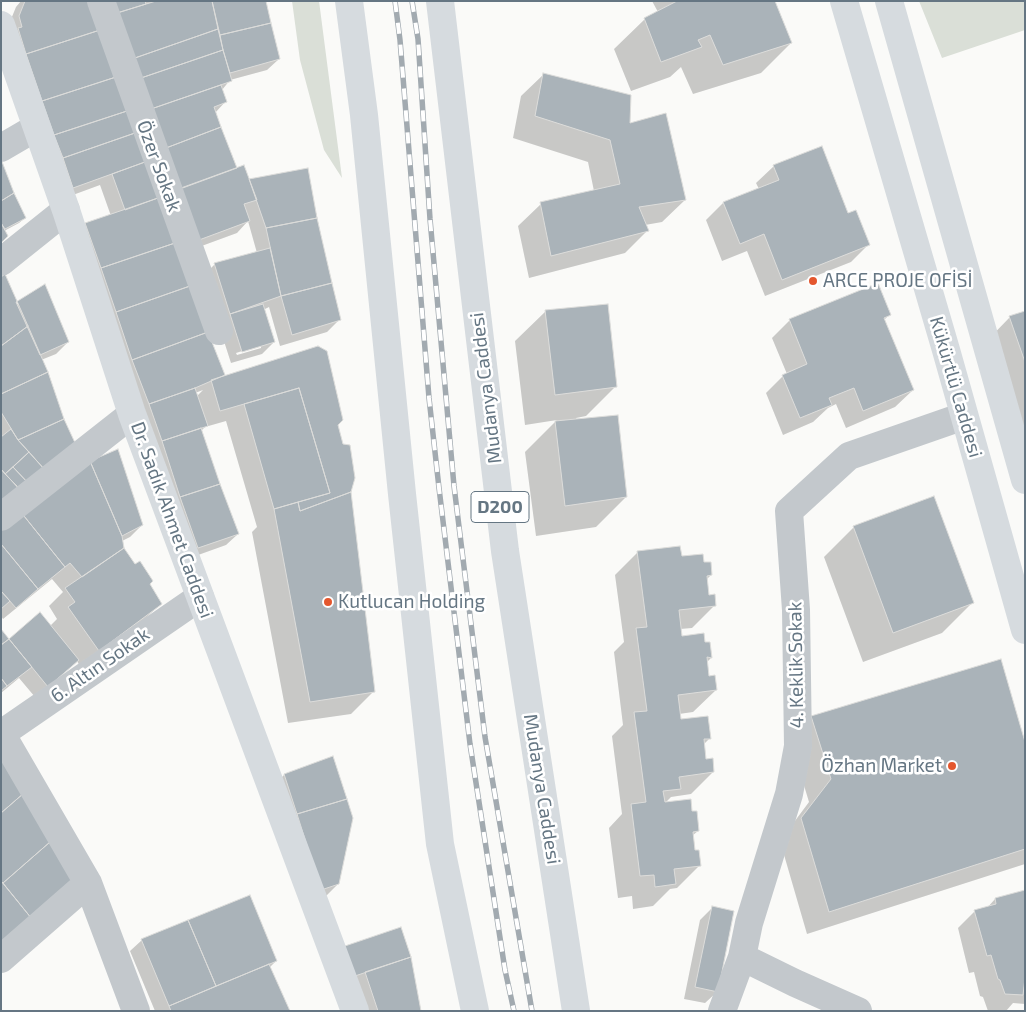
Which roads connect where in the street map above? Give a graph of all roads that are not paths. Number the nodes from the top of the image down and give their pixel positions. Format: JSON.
{"nodes":[{"id":1,"x":101,"y":1,"type":"edge"},
{"id":2,"x":349,"y":1,"type":"edge"},
{"id":3,"x":440,"y":1,"type":"edge"},
{"id":4,"x":844,"y":1,"type":"edge"},
{"id":5,"x":889,"y":1,"type":"edge"},
{"id":6,"x":1,"y":25,"type":"edge"},
{"id":7,"x":37,"y":127,"type":"junction"},
{"id":8,"x":1,"y":148,"type":"edge"},
{"id":9,"x":66,"y":210,"type":"junction"},
{"id":10,"x":1,"y":262,"type":"edge"},
{"id":11,"x":219,"y":331,"type":"dead end"},
{"id":12,"x":132,"y":414,"type":"junction"},
{"id":13,"x":964,"y":416,"type":"junction"},
{"id":14,"x":1025,"y":480,"type":"edge"},
{"id":15,"x":1,"y":517,"type":"edge"},
{"id":16,"x":200,"y":597,"type":"junction"},
{"id":17,"x":1025,"y":630,"type":"edge"},
{"id":18,"x":1,"y":734,"type":"edge"},
{"id":19,"x":88,"y":883,"type":"junction"},
{"id":20,"x":742,"y":957,"type":"junction"},
{"id":21,"x":1,"y":959,"type":"edge"},
{"id":22,"x":473,"y":1009,"type":"edge"},
{"id":23,"x":136,"y":1011,"type":"edge"},
{"id":24,"x":355,"y":1011,"type":"edge"},
{"id":25,"x":576,"y":1011,"type":"edge"},
{"id":26,"x":722,"y":1011,"type":"edge"},
{"id":27,"x":858,"y":1011,"type":"edge"}],
"edges":[{"from":1,"to":11,"type":"street","name":"Özer Sokak"},
{"from":2,"to":22,"type":"main road"},
{"from":3,"to":25,"type":"main road","name":"Mudanya Caddesi","number":"D200"},
{"from":4,"to":13,"type":"main road","name":"Kükürtlü Caddesi"},
{"from":5,"to":14,"type":"main road"},
{"from":6,"to":7,"type":"main road","name":"Dr. Sadık Ahmet Caddesi"},
{"from":7,"to":8,"type":"street"},
{"from":7,"to":9,"type":"main road","name":"Dr. Sadık Ahmet Caddesi"},
{"from":9,"to":10,"type":"street"},
{"from":9,"to":12,"type":"main road","name":"Dr. Sadık Ahmet Caddesi"},
{"from":12,"to":15,"type":"street"},
{"from":12,"to":16,"type":"main road","name":"Dr. Sadık Ahmet Caddesi"},
{"from":13,"to":17,"type":"main road","name":"Kükürtlü Caddesi"},
{"from":13,"to":20,"type":"street","name":"4. Keklik Sokak"},
{"from":16,"to":18,"type":"street","name":"6. Altın Sokak"},
{"from":16,"to":24,"type":"main road","name":"Dr. Sadık Ahmet Caddesi"},
{"from":18,"to":19,"type":"street"},
{"from":19,"to":21,"type":"street"},
{"from":19,"to":23,"type":"street"},
{"from":20,"to":26,"type":"street","name":"4. Keklik Sokak"},
{"from":20,"to":27,"type":"street"}]}
